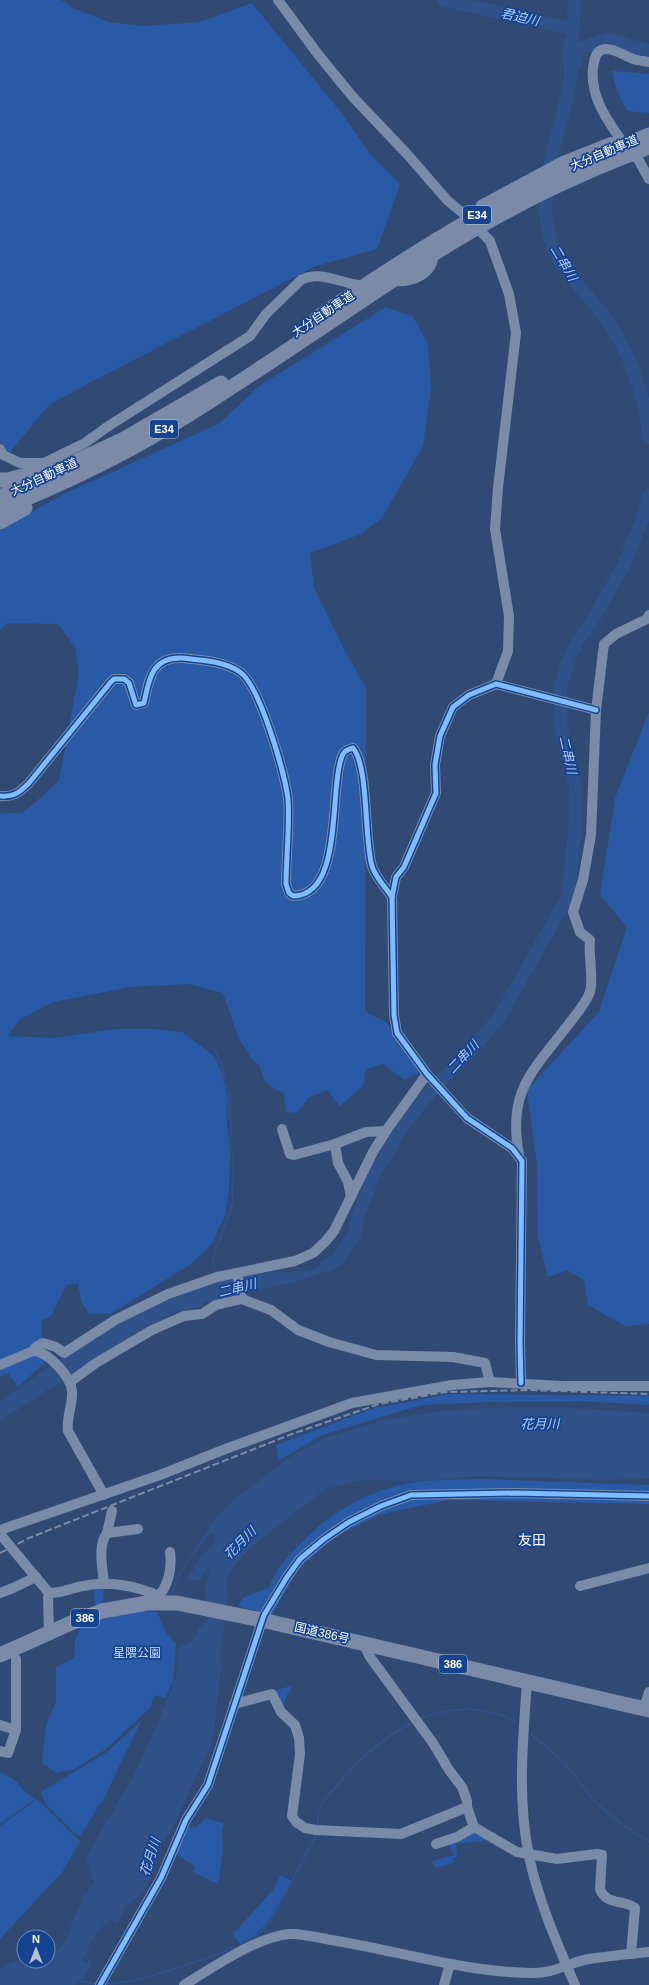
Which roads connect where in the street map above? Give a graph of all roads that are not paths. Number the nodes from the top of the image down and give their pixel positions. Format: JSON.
{"nodes":[{"id":1,"x":278,"y":0,"type":"edge"},
{"id":2,"x":649,"y":62,"type":"edge"},
{"id":3,"x":649,"y":135,"type":"edge"},
{"id":4,"x":621,"y":138,"type":"junction"},
{"id":5,"x":649,"y":147,"type":"edge"},
{"id":6,"x":649,"y":179,"type":"edge"},
{"id":7,"x":465,"y":215,"type":"junction"},
{"id":8,"x":318,"y":324,"type":"junction"},
{"id":9,"x":145,"y":428,"type":"junction"},
{"id":10,"x":0,"y":449,"type":"edge"},
{"id":11,"x":107,"y":461,"type":"junction"},
{"id":12,"x":1,"y":480,"type":"edge"},
{"id":13,"x":0,"y":497,"type":"edge"},
{"id":14,"x":0,"y":510,"type":"edge"},
{"id":15,"x":0,"y":522,"type":"edge"},
{"id":16,"x":649,"y":615,"type":"edge"},
{"id":17,"x":496,"y":684,"type":"junction"},
{"id":18,"x":596,"y":710,"type":"junction"},
{"id":19,"x":0,"y":796,"type":"edge"},
{"id":20,"x":392,"y":897,"type":"junction"},
{"id":21,"x":427,"y":1074,"type":"junction"},
{"id":22,"x":282,"y":1129,"type":"dead end"},
{"id":23,"x":386,"y":1131,"type":"junction"},
{"id":24,"x":335,"y":1144,"type":"junction"},
{"id":25,"x":519,"y":1156,"type":"junction"},
{"id":26,"x":351,"y":1197,"type":"junction"},
{"id":27,"x":237,"y":1273,"type":"junction"},
{"id":28,"x":242,"y":1299,"type":"junction"},
{"id":29,"x":34,"y":1351,"type":"junction"},
{"id":30,"x":0,"y":1365,"type":"edge"},
{"id":31,"x":69,"y":1382,"type":"junction"},
{"id":32,"x":490,"y":1382,"type":"junction"},
{"id":33,"x":521,"y":1383,"type":"junction"},
{"id":34,"x":649,"y":1386,"type":"edge"},
{"id":35,"x":104,"y":1495,"type":"junction"},
{"id":36,"x":649,"y":1496,"type":"edge"},
{"id":37,"x":112,"y":1511,"type":"dead end"},
{"id":38,"x":138,"y":1529,"type":"dead end"},
{"id":39,"x":0,"y":1530,"type":"edge"},
{"id":40,"x":107,"y":1533,"type":"junction"},
{"id":41,"x":0,"y":1534,"type":"edge"},
{"id":42,"x":170,"y":1552,"type":"dead end"},
{"id":43,"x":649,"y":1568,"type":"edge"},
{"id":44,"x":36,"y":1577,"type":"junction"},
{"id":45,"x":104,"y":1584,"type":"junction"},
{"id":46,"x":580,"y":1586,"type":"dead end"},
{"id":47,"x":0,"y":1593,"type":"edge"},
{"id":48,"x":49,"y":1593,"type":"junction"},
{"id":49,"x":159,"y":1599,"type":"junction"},
{"id":50,"x":259,"y":1619,"type":"junction"},
{"id":51,"x":49,"y":1633,"type":"junction"},
{"id":52,"x":367,"y":1644,"type":"junction"},
{"id":53,"x":0,"y":1655,"type":"edge"},
{"id":54,"x":16,"y":1659,"type":"dead end"},
{"id":55,"x":527,"y":1682,"type":"junction"},
{"id":56,"x":649,"y":1692,"type":"edge"},
{"id":57,"x":234,"y":1704,"type":"junction"},
{"id":58,"x":646,"y":1709,"type":"edge"},
{"id":59,"x":0,"y":1725,"type":"edge"},
{"id":60,"x":16,"y":1730,"type":"junction"},
{"id":61,"x":0,"y":1750,"type":"edge"},
{"id":62,"x":466,"y":1807,"type":"junction"},
{"id":63,"x":474,"y":1826,"type":"junction"},
{"id":64,"x":436,"y":1844,"type":"dead end"},
{"id":65,"x":529,"y":1854,"type":"junction"},
{"id":66,"x":649,"y":1952,"type":"edge"},
{"id":67,"x":631,"y":1954,"type":"junction"},
{"id":68,"x":450,"y":1964,"type":"junction"},
{"id":69,"x":566,"y":1965,"type":"junction"},
{"id":70,"x":100,"y":1985,"type":"edge"},
{"id":71,"x":184,"y":1985,"type":"edge"},
{"id":72,"x":444,"y":1985,"type":"edge"},
{"id":73,"x":575,"y":1985,"type":"edge"}],
"edges":[{"from":1,"to":7,"type":"street"},
{"from":2,"to":4,"type":"street"},
{"from":3,"to":8,"type":"highway","name":"大分自動車道","number":"E34","bridge":true},
{"from":4,"to":6,"type":"street"},
{"from":4,"to":7,"type":"street"},
{"from":5,"to":8,"type":"highway","name":"大分自動車道","number":"E34","bridge":true},
{"from":7,"to":10,"type":"street"},
{"from":7,"to":17,"type":"street"},
{"from":8,"to":9,"type":"highway","name":"大分自動車道","number":"E34"},
{"from":8,"to":11,"type":"highway","name":"大分自動車道","number":"E34"},
{"from":9,"to":12,"type":"highway"},
{"from":9,"to":13,"type":"highway","name":"大分自動車道","number":"E34"},
{"from":11,"to":14,"type":"highway","name":"大分自動車道","number":"E34"},
{"from":11,"to":15,"type":"highway"},
{"from":16,"to":18,"type":"street"},
{"from":17,"to":18,"type":"street"},
{"from":17,"to":20,"type":"street"},
{"from":18,"to":25,"type":"street"},
{"from":19,"to":20,"type":"street"},
{"from":20,"to":21,"type":"street"},
{"from":21,"to":23,"type":"street"},
{"from":21,"to":25,"type":"street"},
{"from":22,"to":24,"type":"street"},
{"from":23,"to":24,"type":"street"},
{"from":23,"to":26,"type":"street"},
{"from":24,"to":26,"type":"street"},
{"from":25,"to":33,"type":"street"},
{"from":26,"to":27,"type":"street"},
{"from":27,"to":28,"type":"street"},
{"from":27,"to":29,"type":"street"},
{"from":28,"to":31,"type":"street"},
{"from":28,"to":32,"type":"street"},
{"from":29,"to":30,"type":"street"},
{"from":29,"to":31,"type":"street"},
{"from":31,"to":35,"type":"street"},
{"from":32,"to":33,"type":"street"},
{"from":32,"to":35,"type":"street"},
{"from":33,"to":34,"type":"street"},
{"from":35,"to":39,"type":"street"},
{"from":36,"to":50,"type":"street"},
{"from":37,"to":40,"type":"street"},
{"from":38,"to":40,"type":"street"},
{"from":40,"to":45,"type":"street"},
{"from":41,"to":44,"type":"street"},
{"from":42,"to":49,"type":"street"},
{"from":43,"to":46,"type":"street"},
{"from":44,"to":47,"type":"street"},
{"from":44,"to":48,"type":"street"},
{"from":45,"to":48,"type":"street"},
{"from":45,"to":49,"type":"street"},
{"from":48,"to":51,"type":"street"},
{"from":49,"to":50,"type":"highway","name":"国道386号","number":"386"},
{"from":49,"to":51,"type":"highway","name":"国道386号","number":"386"},
{"from":50,"to":52,"type":"highway","name":"国道386号","number":"386"},
{"from":50,"to":57,"type":"street"},
{"from":51,"to":53,"type":"highway","name":"国道386号","number":"386"},
{"from":52,"to":55,"type":"highway","name":"国道386号","number":"386"},
{"from":52,"to":62,"type":"street"},
{"from":54,"to":60,"type":"street"},
{"from":55,"to":58,"type":"highway","name":"国道386号","number":"386"},
{"from":55,"to":65,"type":"street"},
{"from":56,"to":58,"type":"street"},
{"from":57,"to":62,"type":"street"},
{"from":57,"to":70,"type":"street"},
{"from":59,"to":60,"type":"street"},
{"from":60,"to":61,"type":"street"},
{"from":62,"to":63,"type":"street"},
{"from":63,"to":64,"type":"street"},
{"from":63,"to":65,"type":"street"},
{"from":65,"to":67,"type":"street"},
{"from":65,"to":69,"type":"street"},
{"from":66,"to":67,"type":"street"},
{"from":67,"to":69,"type":"street"},
{"from":68,"to":69,"type":"street"},
{"from":68,"to":71,"type":"street"},
{"from":68,"to":72,"type":"street"},
{"from":69,"to":73,"type":"street"}]}
